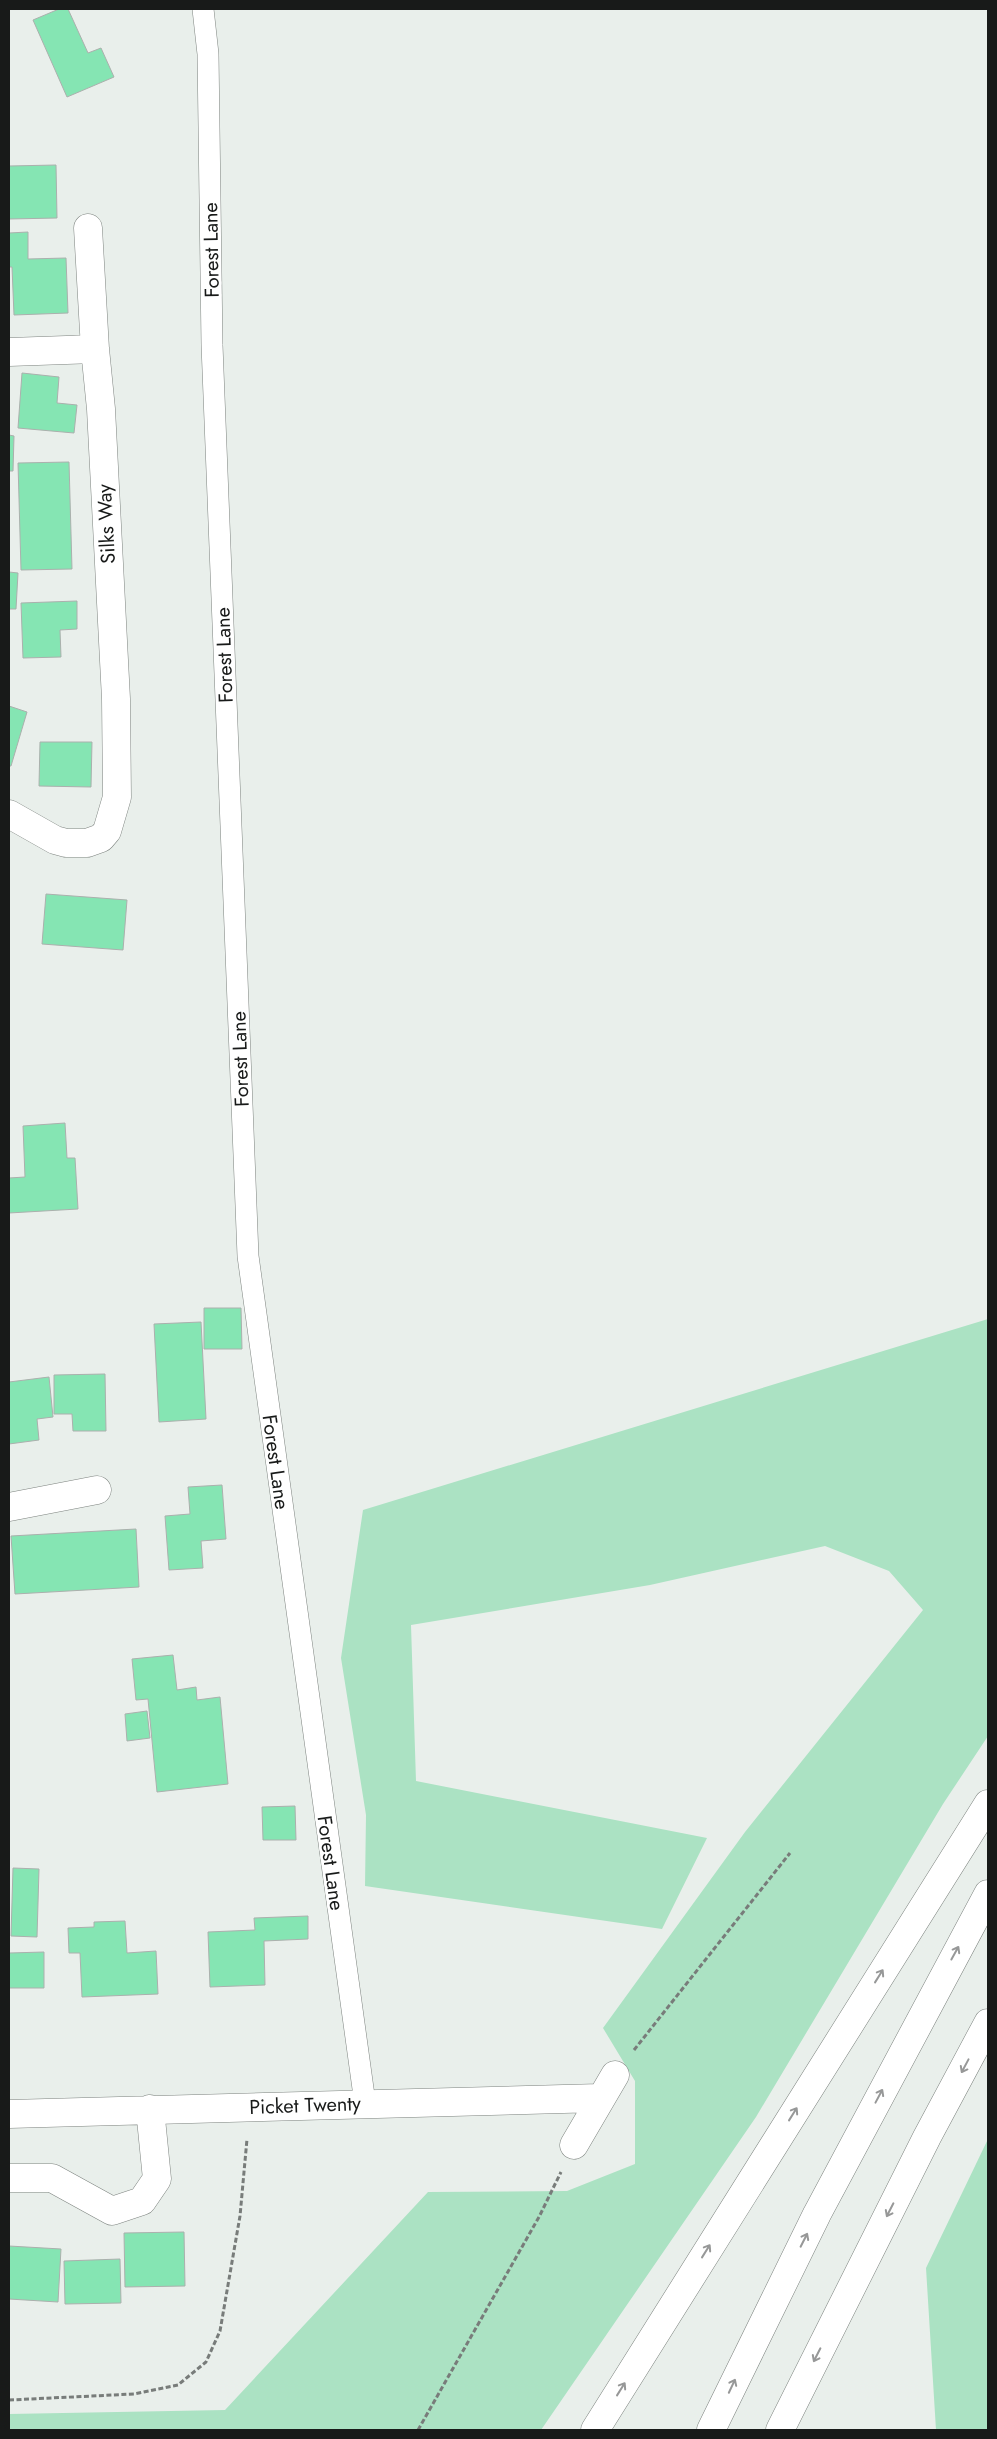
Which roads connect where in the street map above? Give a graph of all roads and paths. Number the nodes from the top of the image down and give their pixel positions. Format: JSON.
{"nodes":[{"id":1,"x":203,"y":9,"type":"edge"},
{"id":2,"x":88,"y":228,"type":"dead end"},
{"id":3,"x":95,"y":349,"type":"junction"},
{"id":4,"x":9,"y":352,"type":"edge"},
{"id":5,"x":9,"y":814,"type":"edge"},
{"id":6,"x":97,"y":1490,"type":"dead end"},
{"id":7,"x":9,"y":1507,"type":"edge"},
{"id":8,"x":988,"y":1804,"type":"edge"},
{"id":9,"x":790,"y":1853,"type":"dead end"},
{"id":10,"x":988,"y":1894,"type":"edge"},
{"id":11,"x":988,"y":2023,"type":"edge"},
{"id":12,"x":615,"y":2075,"type":"joint"},
{"id":13,"x":600,"y":2098,"type":"junction"},
{"id":14,"x":365,"y":2103,"type":"junction"},
{"id":15,"x":250,"y":2106,"type":"junction"},
{"id":16,"x":150,"y":2109,"type":"junction"},
{"id":17,"x":9,"y":2114,"type":"edge"},
{"id":18,"x":574,"y":2145,"type":"joint"},
{"id":19,"x":9,"y":2178,"type":"edge"},
{"id":20,"x":9,"y":2400,"type":"edge"},
{"id":21,"x":418,"y":2430,"type":"edge"},
{"id":22,"x":594,"y":2430,"type":"edge"},
{"id":23,"x":711,"y":2430,"type":"edge"},
{"id":24,"x":780,"y":2430,"type":"edge"}],
"edges":[{"from":1,"to":14,"type":"lane","name":"Forest Lane"},
{"from":2,"to":3,"type":"main road","name":"Silks Way"},
{"from":3,"to":4,"type":"main road"},
{"from":3,"to":5,"type":"main road","name":"Silks Way"},
{"from":6,"to":7,"type":"main road"},
{"from":22,"to":8,"type":"main road","one_way":true},
{"from":9,"to":12,"type":"path"},
{"from":23,"to":10,"type":"main road","one_way":true},
{"from":11,"to":24,"type":"main road","one_way":true},
{"from":12,"to":13,"type":"main road"},
{"from":13,"to":14,"type":"main road","name":"Picket Twenty"},
{"from":13,"to":18,"type":"main road"},
{"from":14,"to":15,"type":"main road","name":"Picket Twenty"},
{"from":15,"to":16,"type":"main road","name":"Picket Twenty"},
{"from":15,"to":20,"type":"path"},
{"from":16,"to":17,"type":"main road","name":"Picket Twenty"},
{"from":16,"to":19,"type":"main road"},
{"from":18,"to":21,"type":"path"}]}
